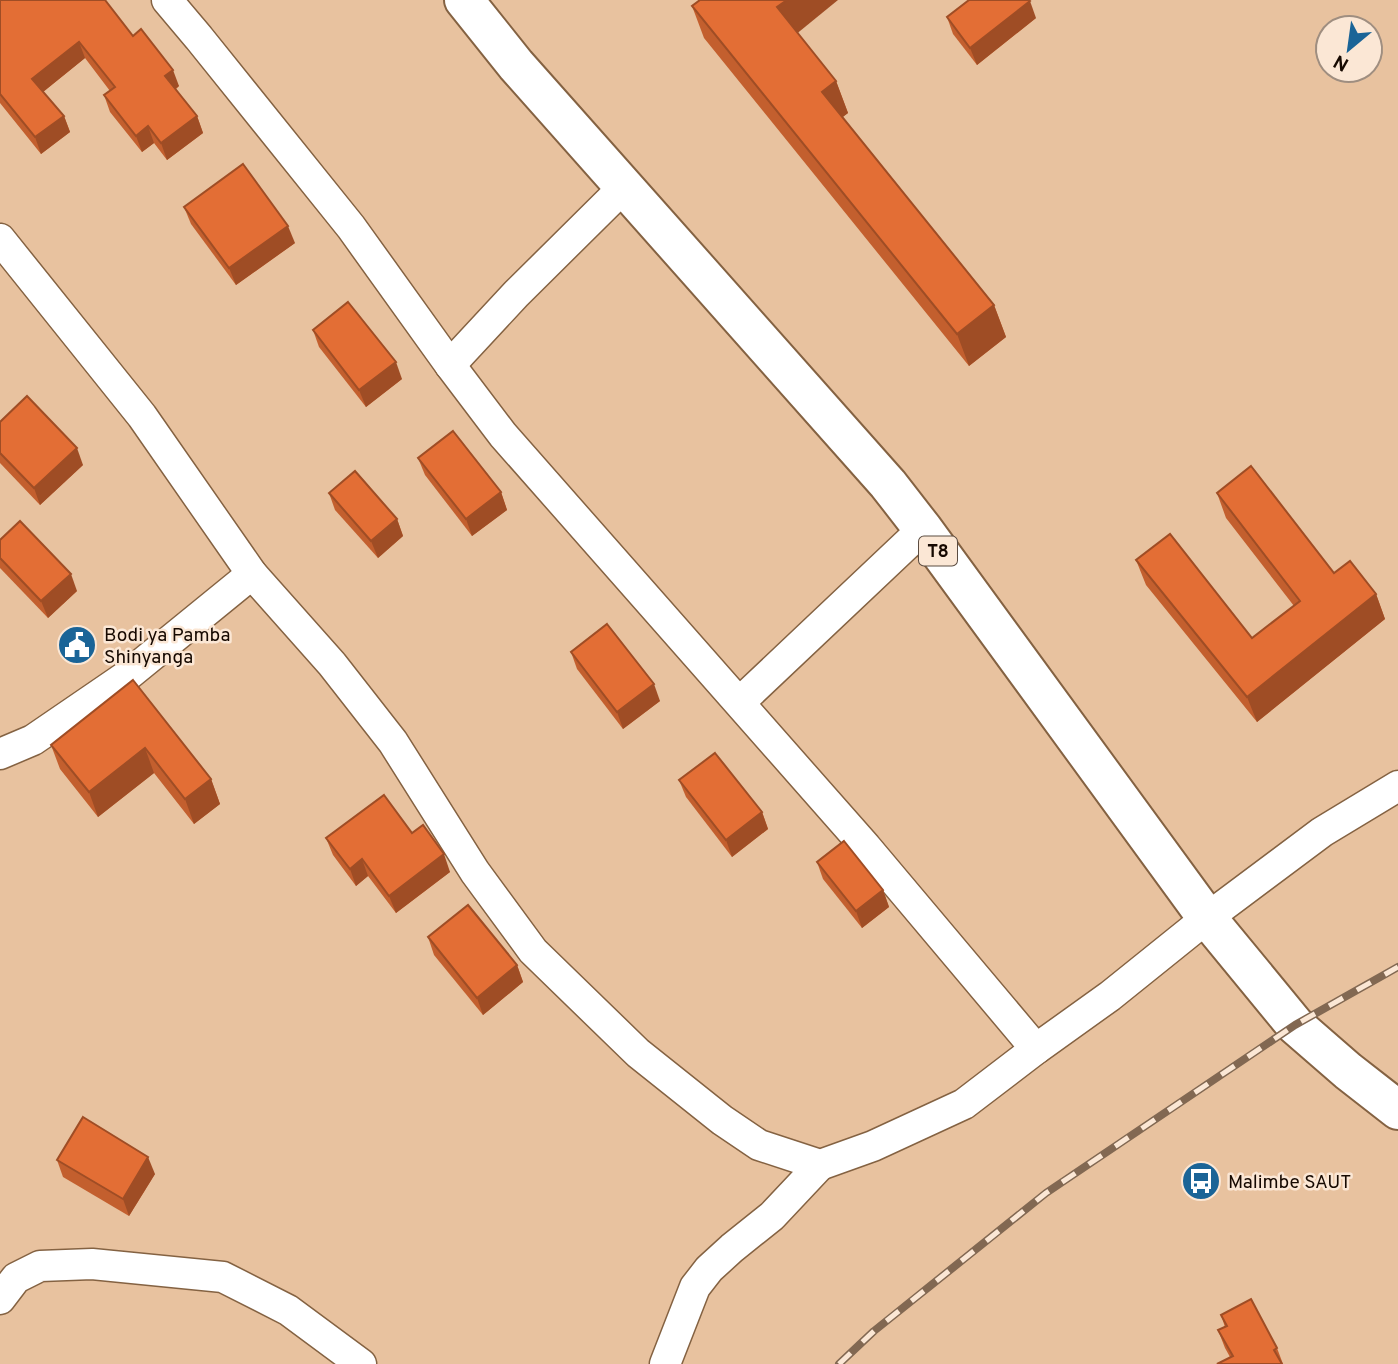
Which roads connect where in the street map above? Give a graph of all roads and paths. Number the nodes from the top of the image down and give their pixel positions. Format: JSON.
{"nodes":[{"id":1,"x":167,"y":0,"type":"edge"},
{"id":2,"x":464,"y":0,"type":"edge"},
{"id":3,"x":624,"y":187,"type":"junction"},
{"id":4,"x":0,"y":239,"type":"edge"},
{"id":5,"x":450,"y":365,"type":"junction"},
{"id":6,"x":923,"y":529,"type":"junction"},
{"id":7,"x":252,"y":574,"type":"junction"},
{"id":8,"x":740,"y":702,"type":"junction"},
{"id":9,"x":0,"y":754,"type":"edge"},
{"id":10,"x":1398,"y":786,"type":"edge"},
{"id":11,"x":1207,"y":918,"type":"junction"},
{"id":12,"x":1036,"y":1049,"type":"junction"},
{"id":13,"x":1398,"y":1110,"type":"edge"},
{"id":14,"x":820,"y":1165,"type":"junction"},
{"id":15,"x":0,"y":1299,"type":"edge"},
{"id":16,"x":361,"y":1364,"type":"edge"},
{"id":17,"x":665,"y":1364,"type":"edge"}],
"edges":[{"from":1,"to":5,"type":"street"},
{"from":2,"to":3,"type":"highway","number":"T8"},
{"from":3,"to":5,"type":"street"},
{"from":3,"to":6,"type":"highway","number":"T8"},
{"from":4,"to":7,"type":"street"},
{"from":5,"to":8,"type":"street"},
{"from":6,"to":8,"type":"street"},
{"from":6,"to":11,"type":"highway","number":"T8"},
{"from":7,"to":9,"type":"street"},
{"from":7,"to":14,"type":"street"},
{"from":8,"to":12,"type":"street"},
{"from":10,"to":11,"type":"street"},
{"from":11,"to":12,"type":"street"},
{"from":11,"to":13,"type":"highway","number":"T8"},
{"from":12,"to":14,"type":"street"},
{"from":14,"to":17,"type":"street"},
{"from":15,"to":16,"type":"street"}]}
